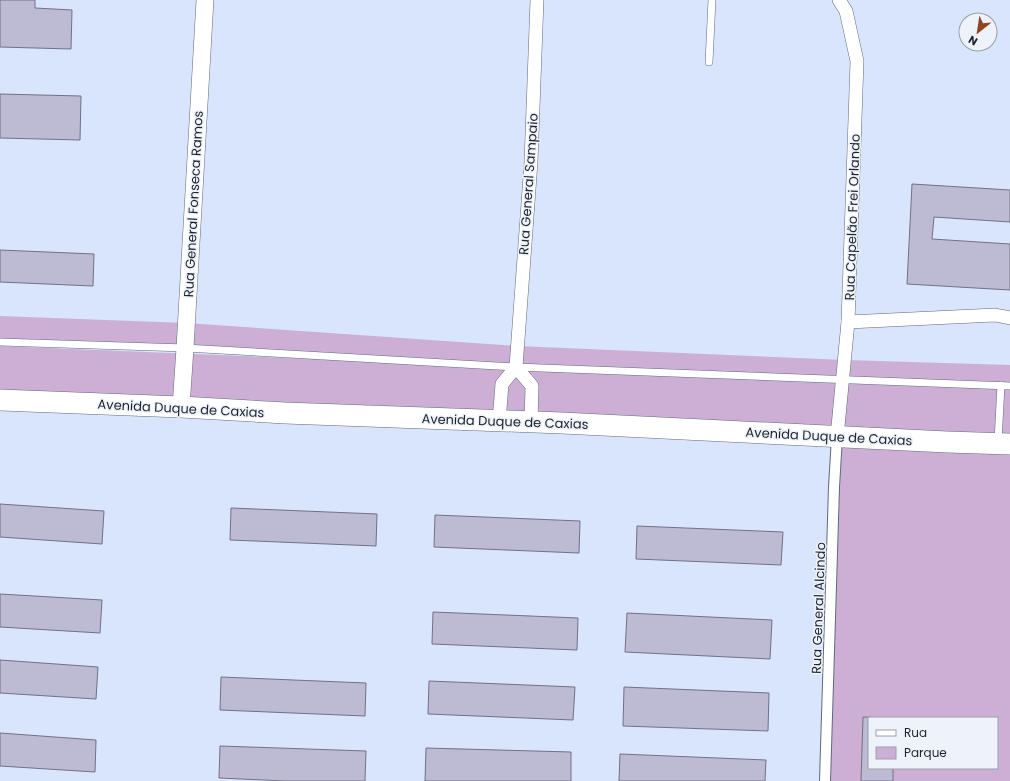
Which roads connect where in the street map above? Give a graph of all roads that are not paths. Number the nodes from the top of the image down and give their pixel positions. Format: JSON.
{"nodes":[{"id":1,"x":205,"y":0,"type":"edge"},
{"id":2,"x":537,"y":0,"type":"edge"},
{"id":3,"x":712,"y":0,"type":"edge"},
{"id":4,"x":839,"y":0,"type":"edge"},
{"id":5,"x":709,"y":62,"type":"dead end"},
{"id":6,"x":1010,"y":318,"type":"edge"},
{"id":7,"x":848,"y":322,"type":"junction"},
{"id":8,"x":0,"y":342,"type":"edge"},
{"id":9,"x":185,"y":348,"type":"junction"},
{"id":10,"x":516,"y":367,"type":"junction"},
{"id":11,"x":843,"y":380,"type":"junction"},
{"id":12,"x":1001,"y":385,"type":"junction"},
{"id":13,"x":1010,"y":386,"type":"edge"},
{"id":14,"x":0,"y":400,"type":"edge"},
{"id":15,"x":181,"y":407,"type":"junction"},
{"id":16,"x":499,"y":421,"type":"junction"},
{"id":17,"x":531,"y":422,"type":"junction"},
{"id":18,"x":837,"y":437,"type":"junction"},
{"id":19,"x":1004,"y":444,"type":"edge"},
{"id":20,"x":825,"y":781,"type":"edge"}],
"edges":[{"from":1,"to":9,"type":"street","name":"Rua General Fonseca Ramos"},
{"from":2,"to":10,"type":"street","name":"Rua General Sampaio"},
{"from":3,"to":5,"type":"lane"},
{"from":4,"to":7,"type":"street","name":"Rua Capelão Frei Orlando"},
{"from":6,"to":7,"type":"street"},
{"from":7,"to":11,"type":"street","name":"Rua Capelão Frei Orlando"},
{"from":8,"to":9,"type":"lane"},
{"from":9,"to":10,"type":"lane"},
{"from":9,"to":15,"type":"street","name":"Rua General Fonseca Ramos"},
{"from":10,"to":11,"type":"lane"},
{"from":10,"to":16,"type":"street"},
{"from":10,"to":17,"type":"street"},
{"from":11,"to":12,"type":"lane"},
{"from":11,"to":18,"type":"street","name":"Rua Capelão Frei Orlando"},
{"from":12,"to":13,"type":"lane"},
{"from":12,"to":19,"type":"lane"},
{"from":14,"to":15,"type":"main road","name":"Avenida Duque de Caxias"},
{"from":15,"to":16,"type":"main road","name":"Avenida Duque de Caxias"},
{"from":16,"to":17,"type":"main road","name":"Avenida Duque de Caxias"},
{"from":17,"to":18,"type":"main road","name":"Avenida Duque de Caxias"},
{"from":18,"to":19,"type":"main road","name":"Avenida Duque de Caxias"},
{"from":18,"to":20,"type":"street","name":"Rua General Alcindo"}]}
